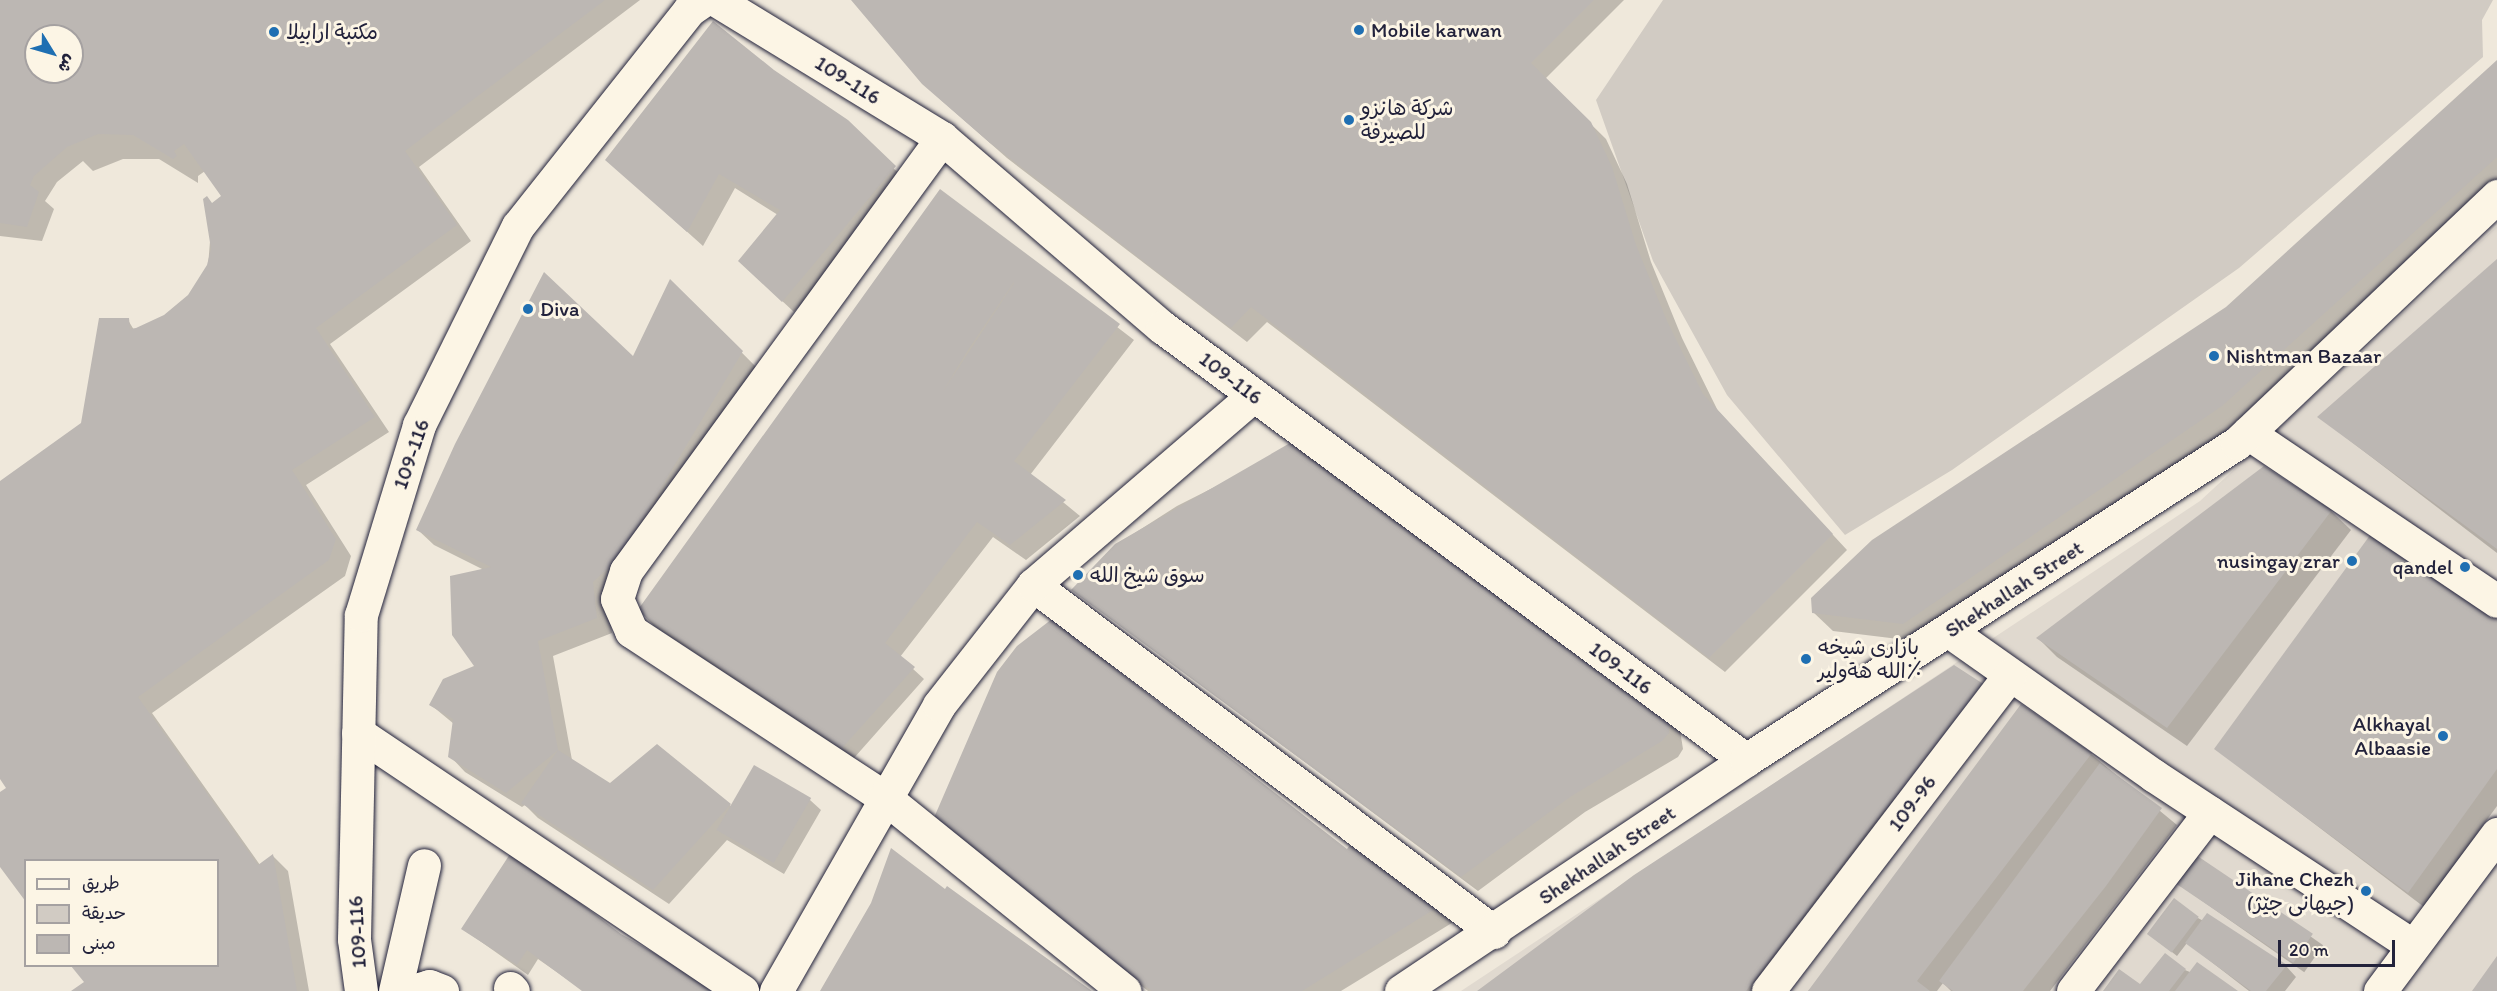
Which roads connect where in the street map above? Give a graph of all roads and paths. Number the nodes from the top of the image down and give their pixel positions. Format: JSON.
{"nodes":[{"id":1,"x":704,"y":0,"type":"edge"},
{"id":2,"x":716,"y":0,"type":"edge"},
{"id":3,"x":942,"y":138,"type":"junction"},
{"id":4,"x":2497,"y":196,"type":"edge"},
{"id":5,"x":1254,"y":395,"type":"junction"},
{"id":6,"x":2248,"y":433,"type":"junction"},
{"id":7,"x":1033,"y":585,"type":"junction"},
{"id":8,"x":2497,"y":601,"type":"edge"},
{"id":9,"x":1949,"y":631,"type":"junction"},
{"id":10,"x":2010,"y":675,"type":"junction"},
{"id":11,"x":358,"y":733,"type":"junction"},
{"id":12,"x":1746,"y":760,"type":"junction"},
{"id":13,"x":884,"y":797,"type":"junction"},
{"id":14,"x":2210,"y":812,"type":"junction"},
{"id":15,"x":2497,"y":834,"type":"edge"},
{"id":16,"x":424,"y":865,"type":"dead end"},
{"id":17,"x":1494,"y":932,"type":"junction"},
{"id":18,"x":2413,"y":946,"type":"junction"},
{"id":19,"x":361,"y":991,"type":"edge"},
{"id":20,"x":395,"y":991,"type":"edge"},
{"id":21,"x":412,"y":991,"type":"edge"},
{"id":22,"x":442,"y":991,"type":"edge"},
{"id":23,"x":742,"y":991,"type":"edge"},
{"id":24,"x":776,"y":991,"type":"edge"},
{"id":25,"x":1124,"y":991,"type":"edge"},
{"id":26,"x":1401,"y":991,"type":"edge"},
{"id":27,"x":1768,"y":991,"type":"edge"},
{"id":28,"x":2073,"y":991,"type":"edge"},
{"id":29,"x":2380,"y":991,"type":"edge"}],
"edges":[{"from":1,"to":11,"type":"street","name":"109-116"},
{"from":2,"to":3,"type":"street","name":"109-116"},
{"from":3,"to":5,"type":"street","name":"109-116"},
{"from":3,"to":13,"type":"street"},
{"from":4,"to":6,"type":"street","name":"Shekhallah Street"},
{"from":5,"to":7,"type":"street"},
{"from":5,"to":12,"type":"street","name":"109-116"},
{"from":6,"to":8,"type":"street"},
{"from":6,"to":9,"type":"street","name":"Shekhallah Street"},
{"from":7,"to":13,"type":"street"},
{"from":7,"to":17,"type":"street"},
{"from":9,"to":10,"type":"street"},
{"from":9,"to":12,"type":"street","name":"Shekhallah Street"},
{"from":10,"to":14,"type":"street"},
{"from":10,"to":27,"type":"street","name":"109-96"},
{"from":11,"to":19,"type":"street","name":"109-116"},
{"from":11,"to":23,"type":"street"},
{"from":12,"to":17,"type":"street","name":"Shekhallah Street"},
{"from":13,"to":24,"type":"street"},
{"from":13,"to":25,"type":"street"},
{"from":14,"to":18,"type":"street"},
{"from":14,"to":28,"type":"street"},
{"from":15,"to":18,"type":"street"},
{"from":16,"to":20,"type":"street"},
{"from":17,"to":26,"type":"street","name":"Shekhallah Street"},
{"from":18,"to":29,"type":"street"},
{"from":21,"to":22,"type":"street"}]}
